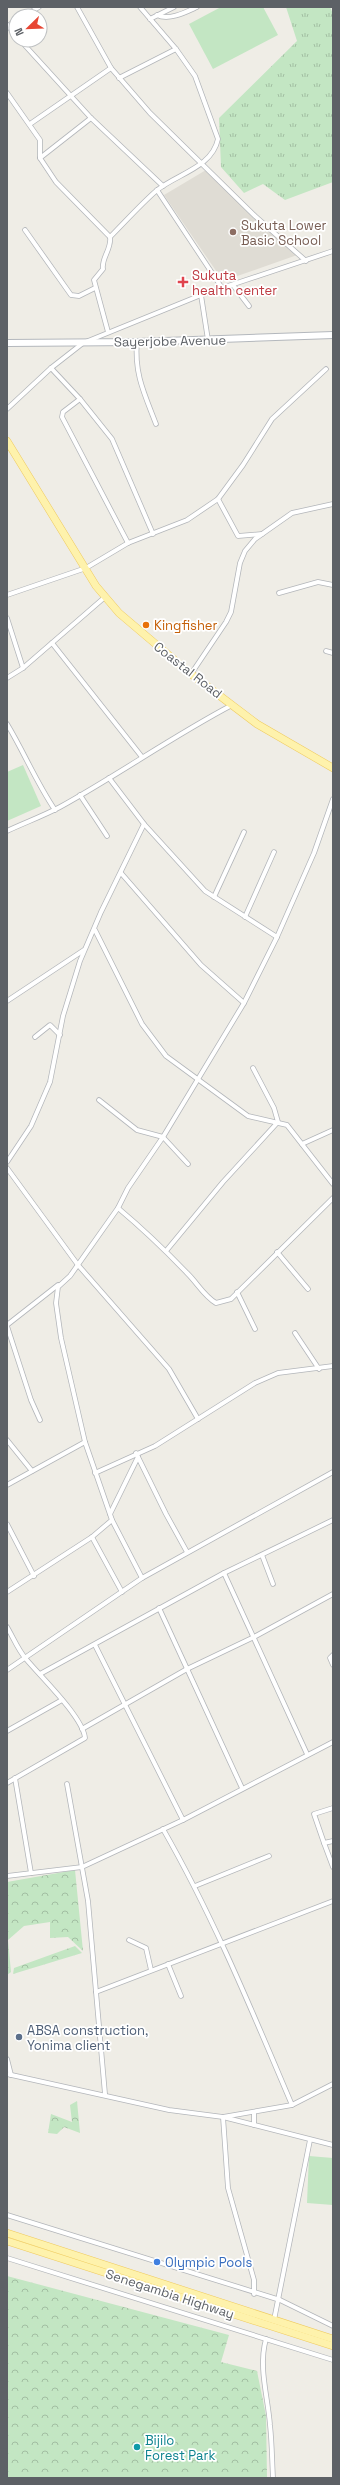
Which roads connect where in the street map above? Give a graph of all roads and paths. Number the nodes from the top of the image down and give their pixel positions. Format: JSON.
{"nodes":[{"id":1,"x":77,"y":7,"type":"edge"},
{"id":2,"x":140,"y":7,"type":"edge"},
{"id":3,"x":174,"y":7,"type":"edge"},
{"id":4,"x":197,"y":7,"type":"edge"},
{"id":5,"x":157,"y":15,"type":"junction"},
{"id":6,"x":150,"y":19,"type":"junction"},
{"id":7,"x":27,"y":48,"type":"edge"},
{"id":8,"x":176,"y":49,"type":"junction"},
{"id":9,"x":111,"y":68,"type":"junction"},
{"id":10,"x":119,"y":78,"type":"junction"},
{"id":11,"x":7,"y":93,"type":"edge"},
{"id":12,"x":70,"y":96,"type":"junction"},
{"id":13,"x":91,"y":118,"type":"junction"},
{"id":14,"x":30,"y":124,"type":"junction"},
{"id":15,"x":40,"y":158,"type":"junction"},
{"id":16,"x":202,"y":164,"type":"junction"},
{"id":17,"x":164,"y":186,"type":"junction"},
{"id":18,"x":158,"y":190,"type":"junction"},
{"id":19,"x":25,"y":230,"type":"dead end"},
{"id":20,"x":110,"y":237,"type":"junction"},
{"id":21,"x":333,"y":251,"type":"edge"},
{"id":22,"x":306,"y":261,"type":"junction"},
{"id":23,"x":233,"y":285,"type":"junction"},
{"id":24,"x":95,"y":288,"type":"junction"},
{"id":25,"x":222,"y":288,"type":"junction"},
{"id":26,"x":201,"y":295,"type":"junction"},
{"id":27,"x":249,"y":306,"type":"dead end"},
{"id":28,"x":108,"y":332,"type":"junction"},
{"id":29,"x":333,"y":335,"type":"edge"},
{"id":30,"x":208,"y":340,"type":"junction"},
{"id":31,"x":137,"y":342,"type":"junction"},
{"id":32,"x":7,"y":343,"type":"edge"},
{"id":33,"x":83,"y":343,"type":"junction"},
{"id":34,"x":51,"y":368,"type":"junction"},
{"id":35,"x":326,"y":370,"type":"dead end"},
{"id":36,"x":80,"y":399,"type":"junction"},
{"id":37,"x":7,"y":408,"type":"edge"},
{"id":38,"x":156,"y":424,"type":"dead end"},
{"id":39,"x":7,"y":441,"type":"edge"},
{"id":40,"x":218,"y":499,"type":"junction"},
{"id":41,"x":333,"y":504,"type":"edge"},
{"id":42,"x":153,"y":534,"type":"junction"},
{"id":43,"x":262,"y":534,"type":"junction"},
{"id":44,"x":128,"y":543,"type":"junction"},
{"id":45,"x":86,"y":568,"type":"junction"},
{"id":46,"x":333,"y":585,"type":"edge"},
{"id":47,"x":279,"y":593,"type":"dead end"},
{"id":48,"x":7,"y":595,"type":"edge"},
{"id":49,"x":105,"y":597,"type":"junction"},
{"id":50,"x":7,"y":618,"type":"edge"},
{"id":51,"x":52,"y":643,"type":"junction"},
{"id":52,"x":326,"y":651,"type":"dead end"},
{"id":53,"x":333,"y":652,"type":"edge"},
{"id":54,"x":23,"y":668,"type":"junction"},
{"id":55,"x":191,"y":674,"type":"junction"},
{"id":56,"x":7,"y":678,"type":"edge"},
{"id":57,"x":232,"y":705,"type":"junction"},
{"id":58,"x":7,"y":724,"type":"edge"},
{"id":59,"x":142,"y":757,"type":"junction"},
{"id":60,"x":333,"y":768,"type":"edge"},
{"id":61,"x":109,"y":778,"type":"junction"},
{"id":62,"x":80,"y":795,"type":"junction"},
{"id":63,"x":333,"y":799,"type":"edge"},
{"id":64,"x":55,"y":810,"type":"junction"},
{"id":65,"x":144,"y":824,"type":"junction"},
{"id":66,"x":7,"y":831,"type":"edge"},
{"id":67,"x":244,"y":832,"type":"dead end"},
{"id":68,"x":107,"y":836,"type":"dead end"},
{"id":69,"x":274,"y":852,"type":"dead end"},
{"id":70,"x":121,"y":873,"type":"junction"},
{"id":71,"x":214,"y":897,"type":"junction"},
{"id":72,"x":245,"y":917,"type":"junction"},
{"id":73,"x":95,"y":930,"type":"junction"},
{"id":74,"x":277,"y":937,"type":"junction"},
{"id":75,"x":84,"y":950,"type":"junction"},
{"id":76,"x":7,"y":1001,"type":"edge"},
{"id":77,"x":244,"y":1003,"type":"junction"},
{"id":78,"x":60,"y":1035,"type":"junction"},
{"id":79,"x":35,"y":1037,"type":"dead end"},
{"id":80,"x":253,"y":1068,"type":"dead end"},
{"id":81,"x":199,"y":1079,"type":"junction"},
{"id":82,"x":99,"y":1100,"type":"dead end"},
{"id":83,"x":278,"y":1122,"type":"junction"},
{"id":84,"x":333,"y":1130,"type":"edge"},
{"id":85,"x":163,"y":1137,"type":"junction"},
{"id":86,"x":302,"y":1144,"type":"junction"},
{"id":87,"x":7,"y":1162,"type":"edge"},
{"id":88,"x":188,"y":1164,"type":"dead end"},
{"id":89,"x":7,"y":1168,"type":"edge"},
{"id":90,"x":333,"y":1184,"type":"edge"},
{"id":91,"x":333,"y":1198,"type":"edge"},
{"id":92,"x":118,"y":1208,"type":"junction"},
{"id":93,"x":166,"y":1251,"type":"junction"},
{"id":94,"x":277,"y":1252,"type":"junction"},
{"id":95,"x":78,"y":1265,"type":"junction"},
{"id":96,"x":62,"y":1282,"type":"junction"},
{"id":97,"x":308,"y":1289,"type":"dead end"},
{"id":98,"x":236,"y":1292,"type":"junction"},
{"id":99,"x":7,"y":1325,"type":"edge"},
{"id":100,"x":255,"y":1329,"type":"dead end"},
{"id":101,"x":295,"y":1333,"type":"dead end"},
{"id":102,"x":333,"y":1366,"type":"edge"},
{"id":103,"x":319,"y":1369,"type":"junction"},
{"id":104,"x":198,"y":1419,"type":"junction"},
{"id":105,"x":40,"y":1420,"type":"dead end"},
{"id":106,"x":7,"y":1440,"type":"edge"},
{"id":107,"x":85,"y":1442,"type":"junction"},
{"id":108,"x":137,"y":1455,"type":"junction"},
{"id":109,"x":32,"y":1471,"type":"junction"},
{"id":110,"x":333,"y":1472,"type":"edge"},
{"id":111,"x":95,"y":1473,"type":"junction"},
{"id":112,"x":7,"y":1485,"type":"edge"},
{"id":113,"x":110,"y":1514,"type":"junction"},
{"id":114,"x":112,"y":1520,"type":"junction"},
{"id":115,"x":333,"y":1520,"type":"edge"},
{"id":116,"x":7,"y":1524,"type":"edge"},
{"id":117,"x":92,"y":1537,"type":"junction"},
{"id":118,"x":188,"y":1552,"type":"junction"},
{"id":119,"x":262,"y":1555,"type":"junction"},
{"id":120,"x":224,"y":1573,"type":"junction"},
{"id":121,"x":34,"y":1576,"type":"junction"},
{"id":122,"x":142,"y":1578,"type":"junction"},
{"id":123,"x":273,"y":1584,"type":"dead end"},
{"id":124,"x":7,"y":1592,"type":"edge"},
{"id":125,"x":122,"y":1592,"type":"junction"},
{"id":126,"x":333,"y":1594,"type":"edge"},
{"id":127,"x":159,"y":1608,"type":"junction"},
{"id":128,"x":7,"y":1627,"type":"edge"},
{"id":129,"x":254,"y":1637,"type":"junction"},
{"id":130,"x":95,"y":1645,"type":"junction"},
{"id":131,"x":333,"y":1655,"type":"edge"},
{"id":132,"x":25,"y":1658,"type":"junction"},
{"id":133,"x":333,"y":1666,"type":"edge"},
{"id":134,"x":187,"y":1669,"type":"junction"},
{"id":135,"x":7,"y":1670,"type":"edge"},
{"id":136,"x":40,"y":1674,"type":"junction"},
{"id":137,"x":62,"y":1700,"type":"junction"},
{"id":138,"x":126,"y":1704,"type":"junction"},
{"id":139,"x":82,"y":1729,"type":"junction"},
{"id":140,"x":7,"y":1730,"type":"edge"},
{"id":141,"x":333,"y":1742,"type":"edge"},
{"id":142,"x":307,"y":1754,"type":"junction"},
{"id":143,"x":16,"y":1778,"type":"junction"},
{"id":144,"x":7,"y":1783,"type":"edge"},
{"id":145,"x":67,"y":1784,"type":"dead end"},
{"id":146,"x":242,"y":1788,"type":"junction"},
{"id":147,"x":333,"y":1808,"type":"edge"},
{"id":148,"x":183,"y":1820,"type":"junction"},
{"id":149,"x":163,"y":1829,"type":"junction"},
{"id":150,"x":333,"y":1841,"type":"edge"},
{"id":151,"x":324,"y":1844,"type":"junction"},
{"id":152,"x":269,"y":1856,"type":"dead end"},
{"id":153,"x":82,"y":1866,"type":"junction"},
{"id":154,"x":333,"y":1867,"type":"edge"},
{"id":155,"x":31,"y":1873,"type":"junction"},
{"id":156,"x":7,"y":1876,"type":"edge"},
{"id":157,"x":196,"y":1886,"type":"junction"},
{"id":158,"x":333,"y":1901,"type":"edge"},
{"id":159,"x":129,"y":1940,"type":"dead end"},
{"id":160,"x":222,"y":1943,"type":"junction"},
{"id":161,"x":168,"y":1964,"type":"junction"},
{"id":162,"x":151,"y":1970,"type":"junction"},
{"id":163,"x":96,"y":1992,"type":"junction"},
{"id":164,"x":181,"y":1996,"type":"dead end"},
{"id":165,"x":7,"y":2059,"type":"edge"},
{"id":166,"x":9,"y":2075,"type":"edge"},
{"id":167,"x":333,"y":2084,"type":"edge"},
{"id":168,"x":105,"y":2094,"type":"junction"},
{"id":169,"x":292,"y":2104,"type":"junction"},
{"id":170,"x":254,"y":2112,"type":"junction"},
{"id":171,"x":223,"y":2117,"type":"junction"},
{"id":172,"x":254,"y":2125,"type":"junction"},
{"id":173,"x":310,"y":2140,"type":"junction"},
{"id":174,"x":333,"y":2145,"type":"edge"},
{"id":175,"x":7,"y":2215,"type":"edge"},
{"id":176,"x":7,"y":2233,"type":"edge"},
{"id":177,"x":7,"y":2241,"type":"edge"},
{"id":178,"x":7,"y":2258,"type":"edge"},
{"id":179,"x":254,"y":2294,"type":"junction"},
{"id":180,"x":280,"y":2300,"type":"junction"},
{"id":181,"x":274,"y":2321,"type":"junction"},
{"id":182,"x":333,"y":2326,"type":"edge"},
{"id":183,"x":266,"y":2339,"type":"junction"},
{"id":184,"x":333,"y":2339,"type":"edge"},
{"id":185,"x":333,"y":2346,"type":"edge"},
{"id":186,"x":333,"y":2360,"type":"edge"},
{"id":187,"x":273,"y":2478,"type":"edge"}],
"edges":[{"from":1,"to":9,"type":"street"},
{"from":2,"to":6,"type":"street"},
{"from":3,"to":5,"type":"street"},
{"from":4,"to":5,"type":"street"},
{"from":5,"to":6,"type":"street"},
{"from":6,"to":8,"type":"street"},
{"from":7,"to":12,"type":"street"},
{"from":8,"to":10,"type":"street"},
{"from":8,"to":16,"type":"street"},
{"from":9,"to":10,"type":"street"},
{"from":9,"to":12,"type":"street"},
{"from":10,"to":16,"type":"street"},
{"from":11,"to":14,"type":"street"},
{"from":12,"to":13,"type":"street"},
{"from":12,"to":14,"type":"street"},
{"from":13,"to":15,"type":"street"},
{"from":13,"to":17,"type":"street"},
{"from":14,"to":15,"type":"street"},
{"from":15,"to":20,"type":"street"},
{"from":16,"to":17,"type":"street"},
{"from":16,"to":22,"type":"street"},
{"from":17,"to":18,"type":"street"},
{"from":18,"to":20,"type":"street"},
{"from":18,"to":25,"type":"street"},
{"from":19,"to":24,"type":"street"},
{"from":20,"to":24,"type":"street"},
{"from":21,"to":22,"type":"street"},
{"from":22,"to":23,"type":"street"},
{"from":23,"to":25,"type":"street"},
{"from":23,"to":27,"type":"street"},
{"from":24,"to":28,"type":"street"},
{"from":25,"to":26,"type":"street"},
{"from":26,"to":28,"type":"street"},
{"from":26,"to":30,"type":"street"},
{"from":28,"to":33,"type":"street"},
{"from":29,"to":30,"type":"street","name":"Sayerjobe Avenue"},
{"from":30,"to":31,"type":"street","name":"Sayerjobe Avenue"},
{"from":31,"to":33,"type":"street","name":"Sayerjobe Avenue"},
{"from":31,"to":38,"type":"street"},
{"from":32,"to":33,"type":"street","name":"Sayerjobe Avenue"},
{"from":33,"to":34,"type":"street"},
{"from":34,"to":36,"type":"street"},
{"from":34,"to":37,"type":"street"},
{"from":35,"to":40,"type":"street"},
{"from":36,"to":42,"type":"street"},
{"from":36,"to":44,"type":"street"},
{"from":39,"to":45,"type":"main road","name":"Coastal Road"},
{"from":40,"to":42,"type":"street"},
{"from":40,"to":43,"type":"street"},
{"from":41,"to":43,"type":"street"},
{"from":42,"to":44,"type":"street"},
{"from":43,"to":55,"type":"street"},
{"from":44,"to":45,"type":"street"},
{"from":45,"to":48,"type":"street"},
{"from":45,"to":49,"type":"main road","name":"Coastal Road"},
{"from":46,"to":47,"type":"street"},
{"from":49,"to":51,"type":"street"},
{"from":49,"to":55,"type":"main road","name":"Coastal Road"},
{"from":50,"to":54,"type":"street"},
{"from":51,"to":54,"type":"street"},
{"from":51,"to":59,"type":"street"},
{"from":52,"to":53,"type":"street"},
{"from":54,"to":56,"type":"street"},
{"from":55,"to":57,"type":"main road","name":"Coastal Road"},
{"from":57,"to":59,"type":"street"},
{"from":57,"to":60,"type":"main road","name":"Coastal Road"},
{"from":58,"to":64,"type":"street"},
{"from":59,"to":61,"type":"street"},
{"from":61,"to":62,"type":"street"},
{"from":61,"to":65,"type":"street"},
{"from":62,"to":64,"type":"street"},
{"from":62,"to":68,"type":"street"},
{"from":63,"to":74,"type":"street"},
{"from":64,"to":66,"type":"street"},
{"from":65,"to":70,"type":"street"},
{"from":65,"to":71,"type":"street"},
{"from":67,"to":71,"type":"street"},
{"from":69,"to":72,"type":"street"},
{"from":70,"to":73,"type":"street"},
{"from":70,"to":77,"type":"street"},
{"from":71,"to":72,"type":"street"},
{"from":72,"to":74,"type":"street"},
{"from":73,"to":75,"type":"street"},
{"from":73,"to":81,"type":"street"},
{"from":74,"to":77,"type":"street"},
{"from":75,"to":76,"type":"street"},
{"from":75,"to":78,"type":"street"},
{"from":77,"to":81,"type":"street"},
{"from":78,"to":79,"type":"street"},
{"from":78,"to":87,"type":"street"},
{"from":80,"to":83,"type":"street"},
{"from":81,"to":83,"type":"street"},
{"from":81,"to":85,"type":"street"},
{"from":82,"to":85,"type":"street"},
{"from":83,"to":86,"type":"street"},
{"from":83,"to":93,"type":"street"},
{"from":84,"to":86,"type":"street"},
{"from":85,"to":88,"type":"street"},
{"from":85,"to":92,"type":"street"},
{"from":86,"to":90,"type":"street"},
{"from":89,"to":95,"type":"street"},
{"from":91,"to":94,"type":"street"},
{"from":92,"to":93,"type":"street"},
{"from":92,"to":95,"type":"street"},
{"from":93,"to":98,"type":"street"},
{"from":94,"to":97,"type":"street"},
{"from":94,"to":98,"type":"street"},
{"from":95,"to":96,"type":"street"},
{"from":95,"to":104,"type":"street"},
{"from":96,"to":99,"type":"street"},
{"from":96,"to":107,"type":"street"},
{"from":98,"to":100,"type":"street"},
{"from":99,"to":105,"type":"street"},
{"from":101,"to":103,"type":"street"},
{"from":102,"to":103,"type":"street"},
{"from":103,"to":104,"type":"street"},
{"from":104,"to":108,"type":"street"},
{"from":106,"to":109,"type":"street"},
{"from":107,"to":109,"type":"street"},
{"from":107,"to":111,"type":"street"},
{"from":108,"to":111,"type":"street"},
{"from":108,"to":113,"type":"street"},
{"from":108,"to":118,"type":"street"},
{"from":109,"to":112,"type":"street"},
{"from":110,"to":118,"type":"street"},
{"from":111,"to":113,"type":"street"},
{"from":113,"to":114,"type":"street"},
{"from":114,"to":117,"type":"street"},
{"from":114,"to":122,"type":"street"},
{"from":115,"to":119,"type":"street"},
{"from":116,"to":121,"type":"street"},
{"from":117,"to":121,"type":"street"},
{"from":117,"to":125,"type":"street"},
{"from":118,"to":122,"type":"street"},
{"from":119,"to":120,"type":"street"},
{"from":119,"to":123,"type":"street"},
{"from":120,"to":127,"type":"street"},
{"from":120,"to":129,"type":"street"},
{"from":121,"to":124,"type":"street"},
{"from":122,"to":125,"type":"street"},
{"from":125,"to":132,"type":"street"},
{"from":126,"to":129,"type":"street"},
{"from":127,"to":130,"type":"street"},
{"from":127,"to":134,"type":"street"},
{"from":128,"to":132,"type":"street"},
{"from":129,"to":134,"type":"street"},
{"from":129,"to":142,"type":"street"},
{"from":130,"to":136,"type":"street"},
{"from":130,"to":138,"type":"street"},
{"from":131,"to":133,"type":"street"},
{"from":132,"to":135,"type":"street"},
{"from":132,"to":136,"type":"street"},
{"from":134,"to":138,"type":"street"},
{"from":134,"to":146,"type":"street"},
{"from":136,"to":137,"type":"street"},
{"from":137,"to":139,"type":"street"},
{"from":137,"to":140,"type":"street"},
{"from":138,"to":139,"type":"street"},
{"from":138,"to":148,"type":"street"},
{"from":139,"to":143,"type":"street"},
{"from":141,"to":142,"type":"street"},
{"from":142,"to":146,"type":"street"},
{"from":143,"to":144,"type":"street"},
{"from":143,"to":155,"type":"street"},
{"from":145,"to":153,"type":"street"},
{"from":146,"to":148,"type":"street"},
{"from":147,"to":151,"type":"street"},
{"from":148,"to":149,"type":"street"},
{"from":149,"to":153,"type":"street"},
{"from":149,"to":157,"type":"street"},
{"from":150,"to":151,"type":"street"},
{"from":151,"to":154,"type":"street"},
{"from":152,"to":157,"type":"street"},
{"from":153,"to":155,"type":"street"},
{"from":153,"to":163,"type":"street"},
{"from":155,"to":156,"type":"street"},
{"from":157,"to":160,"type":"street"},
{"from":158,"to":160,"type":"street"},
{"from":159,"to":162,"type":"street"},
{"from":160,"to":161,"type":"street"},
{"from":160,"to":169,"type":"street"},
{"from":161,"to":162,"type":"street"},
{"from":161,"to":164,"type":"street"},
{"from":162,"to":163,"type":"street"},
{"from":163,"to":168,"type":"street"},
{"from":165,"to":166,"type":"street"},
{"from":166,"to":168,"type":"street"},
{"from":167,"to":169,"type":"street"},
{"from":168,"to":171,"type":"street"},
{"from":169,"to":170,"type":"street"},
{"from":170,"to":171,"type":"street"},
{"from":170,"to":172,"type":"street"},
{"from":171,"to":172,"type":"street"},
{"from":171,"to":179,"type":"street"},
{"from":172,"to":173,"type":"street"},
{"from":173,"to":174,"type":"street"},
{"from":173,"to":180,"type":"street"},
{"from":175,"to":179,"type":"street"},
{"from":176,"to":181,"type":"main road","name":"Senegambia Highway"},
{"from":177,"to":185,"type":"main road","name":"Senegambia Highway"},
{"from":178,"to":183,"type":"street"},
{"from":179,"to":180,"type":"street"},
{"from":180,"to":181,"type":"street"},
{"from":180,"to":182,"type":"street"},
{"from":181,"to":184,"type":"main road","name":"Senegambia Highway"},
{"from":183,"to":186,"type":"street"},
{"from":183,"to":187,"type":"street"}]}
